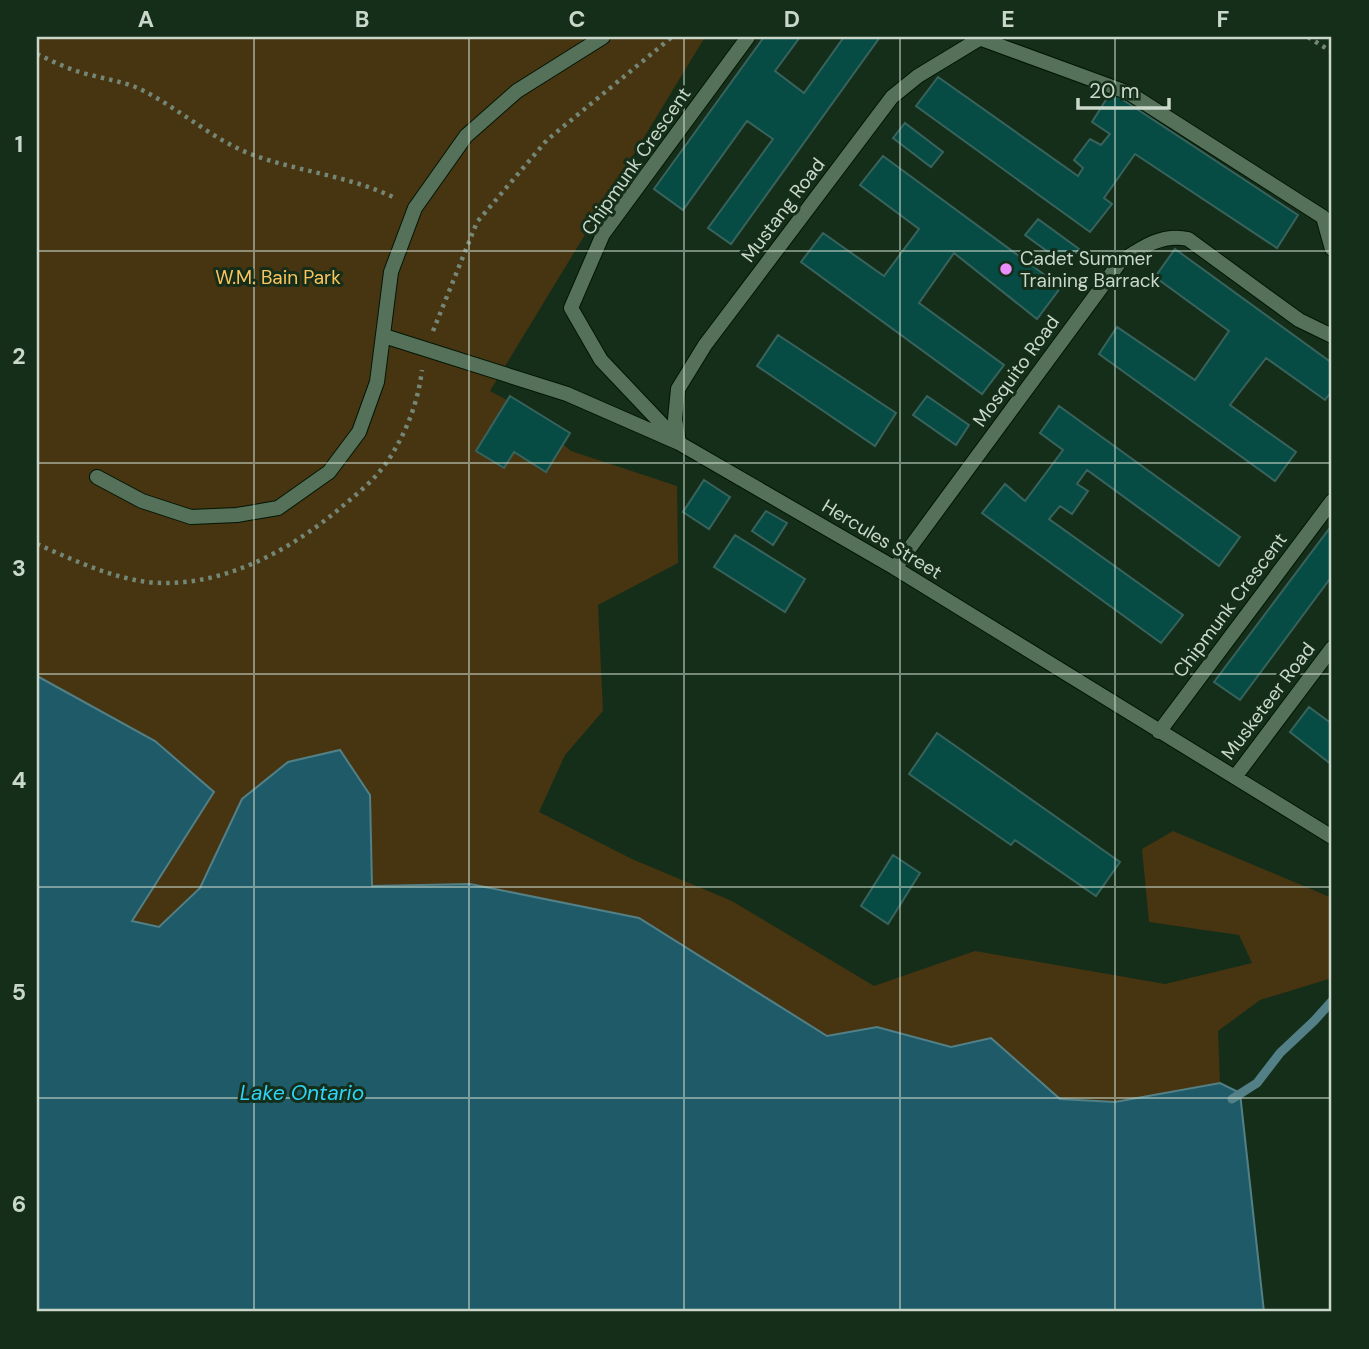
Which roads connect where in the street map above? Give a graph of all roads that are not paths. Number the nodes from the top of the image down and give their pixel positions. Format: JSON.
{"nodes":[{"id":1,"x":603,"y":37,"type":"edge"},
{"id":2,"x":748,"y":37,"type":"edge"},
{"id":3,"x":977,"y":38,"type":"edge"},
{"id":4,"x":1332,"y":249,"type":"edge"},
{"id":5,"x":384,"y":336,"type":"junction"},
{"id":6,"x":1332,"y":336,"type":"edge"},
{"id":7,"x":680,"y":443,"type":"junction"},
{"id":8,"x":97,"y":477,"type":"dead end"},
{"id":9,"x":1332,"y":501,"type":"edge"},
{"id":10,"x":895,"y":568,"type":"junction"},
{"id":11,"x":1332,"y":648,"type":"edge"},
{"id":12,"x":1159,"y":732,"type":"junction"},
{"id":13,"x":1235,"y":777,"type":"junction"},
{"id":14,"x":1332,"y":837,"type":"edge"}],
"edges":[{"from":1,"to":5,"type":"lane"},
{"from":2,"to":7,"type":"lane","name":"Chipmunk Crescent"},
{"from":3,"to":4,"type":"lane"},
{"from":3,"to":7,"type":"lane","name":"Mustang Road"},
{"from":5,"to":7,"type":"lane","name":"Hercules Street"},
{"from":5,"to":8,"type":"lane"},
{"from":6,"to":10,"type":"lane","name":"Mosquito Road"},
{"from":7,"to":10,"type":"lane","name":"Hercules Street"},
{"from":9,"to":12,"type":"lane","name":"Chipmunk Crescent"},
{"from":10,"to":12,"type":"lane","name":"Hercules Street"},
{"from":11,"to":13,"type":"lane","name":"Musketeer Road"},
{"from":12,"to":13,"type":"lane","name":"Hercules Street"},
{"from":13,"to":14,"type":"lane","name":"Hercules Street"}]}
